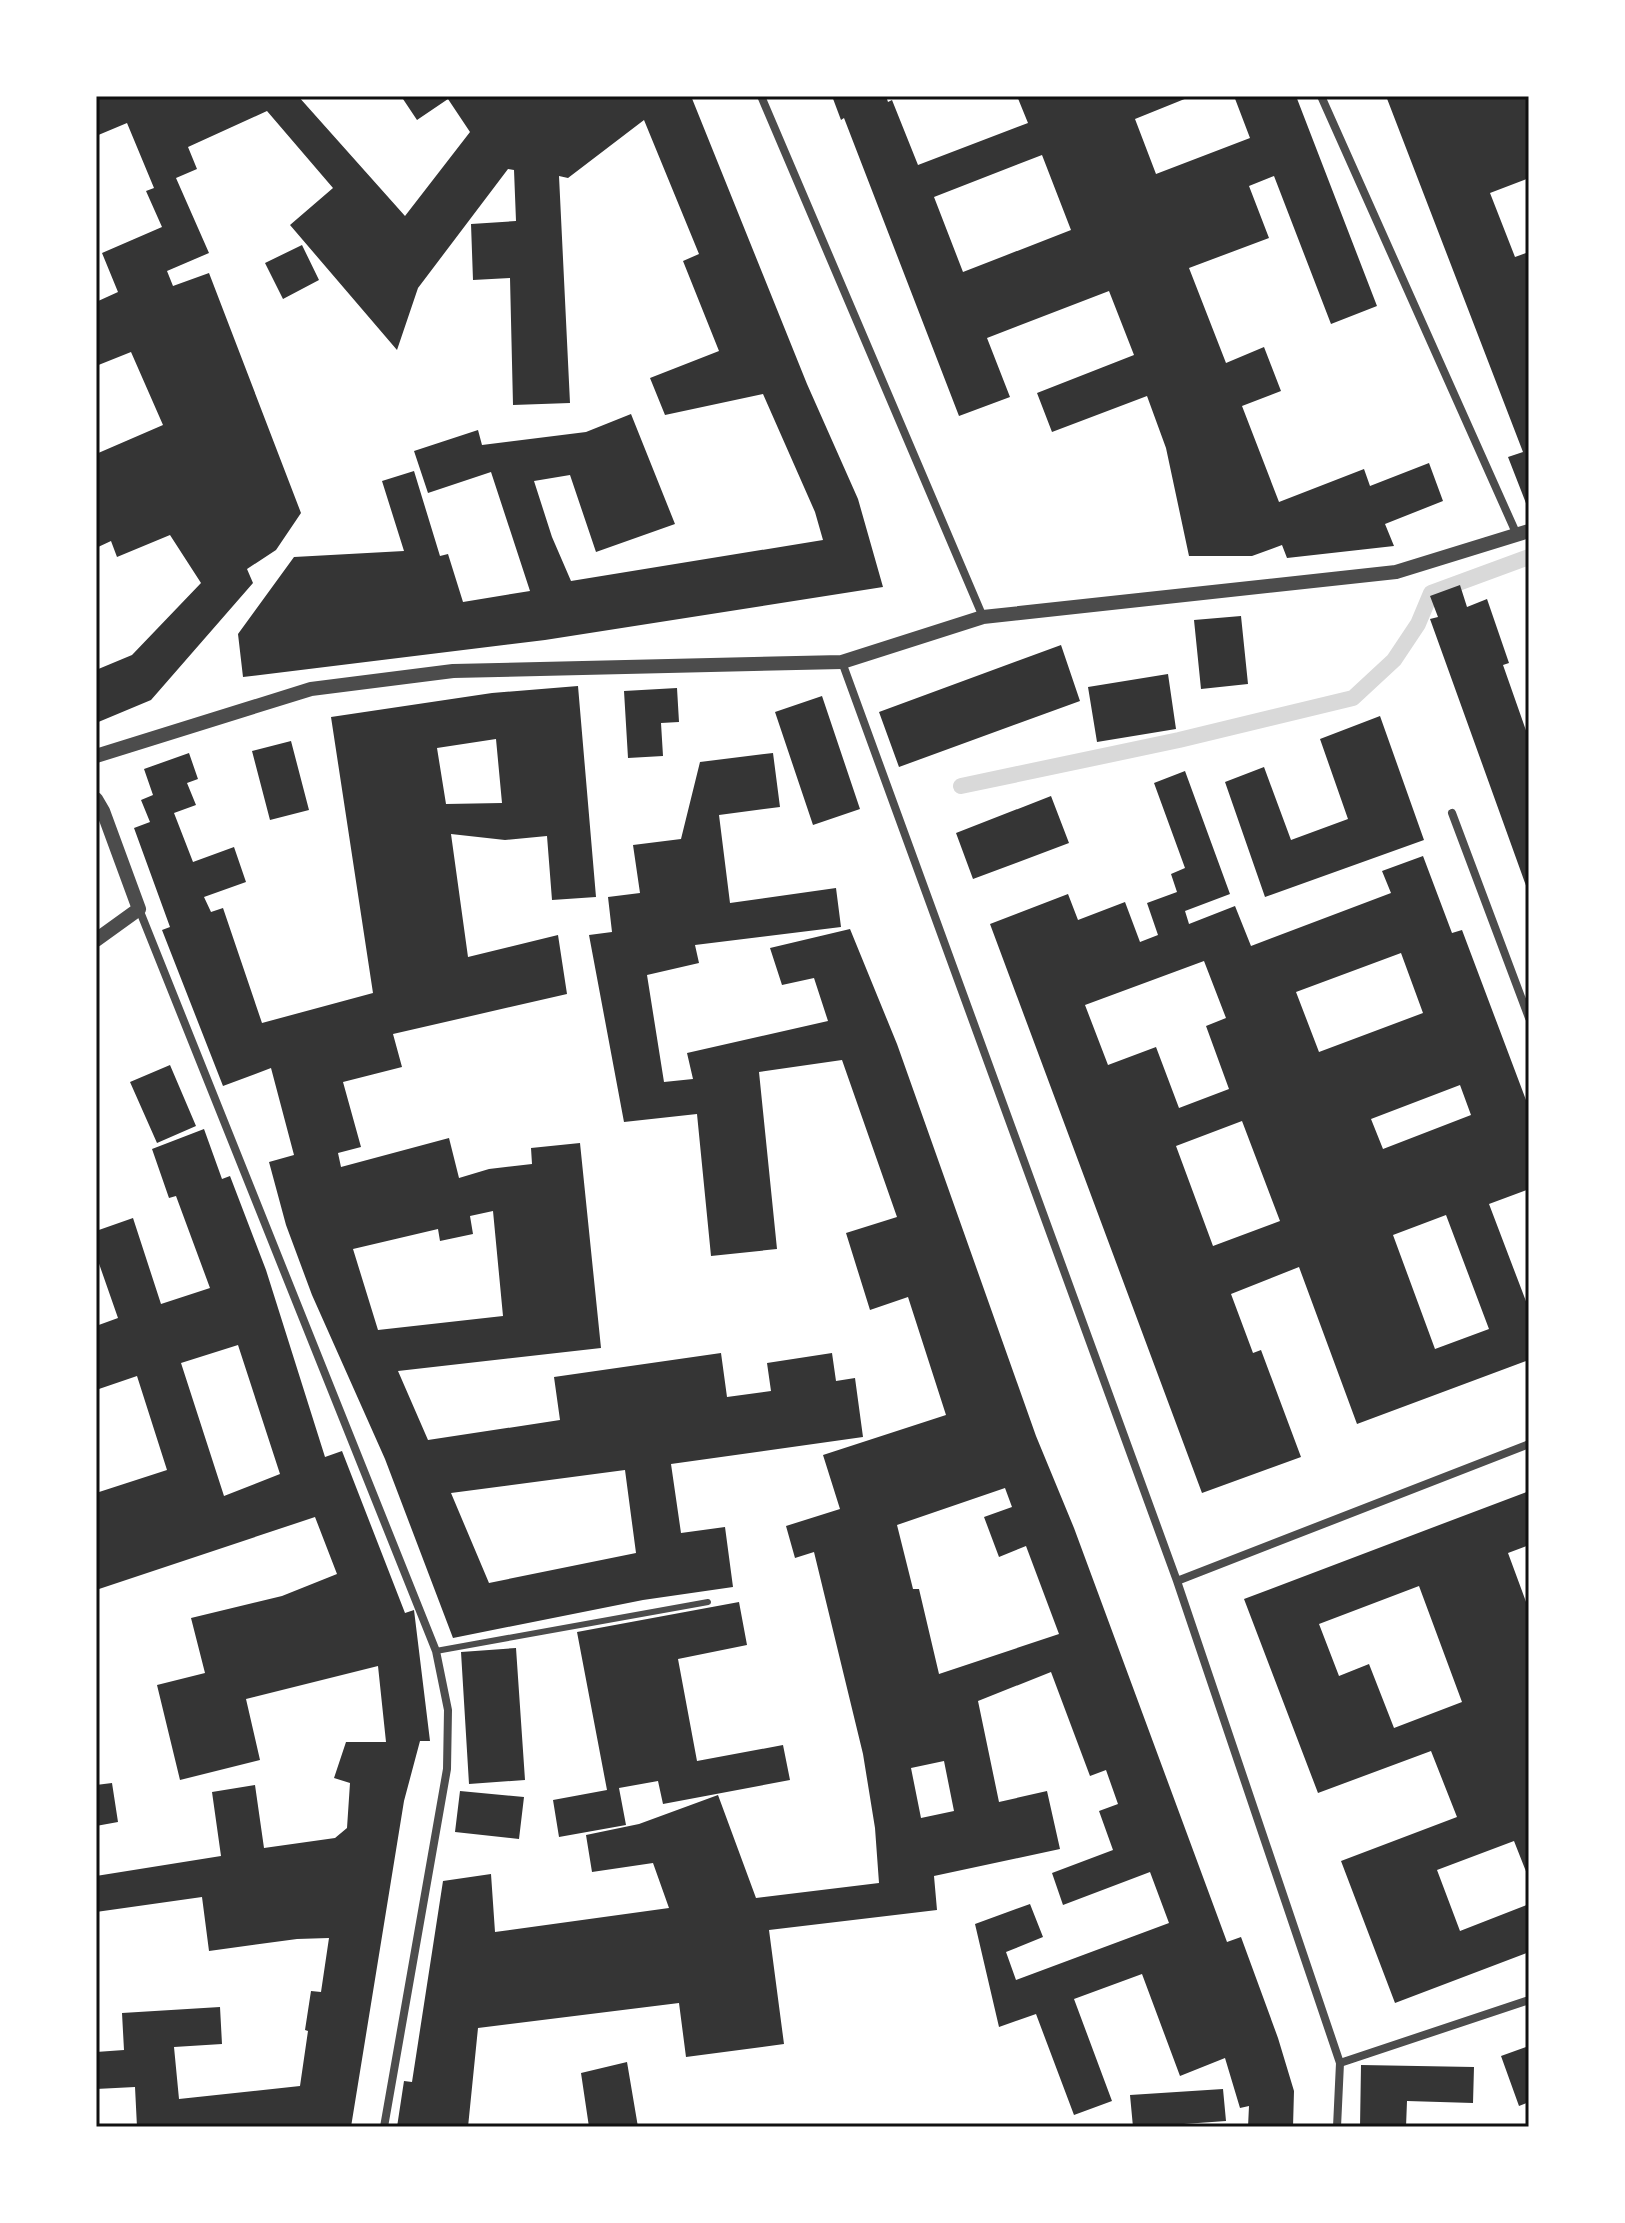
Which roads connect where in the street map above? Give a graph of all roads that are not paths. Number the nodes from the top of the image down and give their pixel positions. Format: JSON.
{"nodes":[{"id":1,"x":761,"y":96,"type":"edge"},
{"id":2,"x":1321,"y":96,"type":"edge"},
{"id":3,"x":1523,"y":533,"type":"edge"},
{"id":4,"x":983,"y":617,"type":"junction"},
{"id":5,"x":842,"y":662,"type":"junction"},
{"id":6,"x":96,"y":756,"type":"edge"},
{"id":7,"x":96,"y":799,"type":"edge"},
{"id":8,"x":1452,"y":813,"type":"dead end"},
{"id":9,"x":139,"y":909,"type":"junction"},
{"id":10,"x":96,"y":940,"type":"edge"},
{"id":11,"x":1529,"y":1018,"type":"edge"},
{"id":12,"x":1529,"y":1444,"type":"edge"},
{"id":13,"x":1177,"y":1581,"type":"junction"},
{"id":14,"x":708,"y":1602,"type":"dead end"},
{"id":15,"x":436,"y":1651,"type":"junction"},
{"id":16,"x":1529,"y":2000,"type":"edge"},
{"id":17,"x":1340,"y":2063,"type":"junction"},
{"id":18,"x":384,"y":2127,"type":"edge"},
{"id":19,"x":1337,"y":2127,"type":"edge"}],
"edges":[{"from":1,"to":4,"type":"street"},
{"from":2,"to":3,"type":"street"},
{"from":3,"to":4,"type":"street"},
{"from":4,"to":5,"type":"street"},
{"from":5,"to":6,"type":"street"},
{"from":5,"to":13,"type":"street"},
{"from":7,"to":9,"type":"street"},
{"from":8,"to":11,"type":"street"},
{"from":9,"to":10,"type":"street"},
{"from":9,"to":15,"type":"street"},
{"from":12,"to":13,"type":"street"},
{"from":13,"to":17,"type":"street"},
{"from":14,"to":15,"type":"lane"},
{"from":15,"to":18,"type":"street"},
{"from":16,"to":17,"type":"street"},
{"from":17,"to":19,"type":"street"}]}
